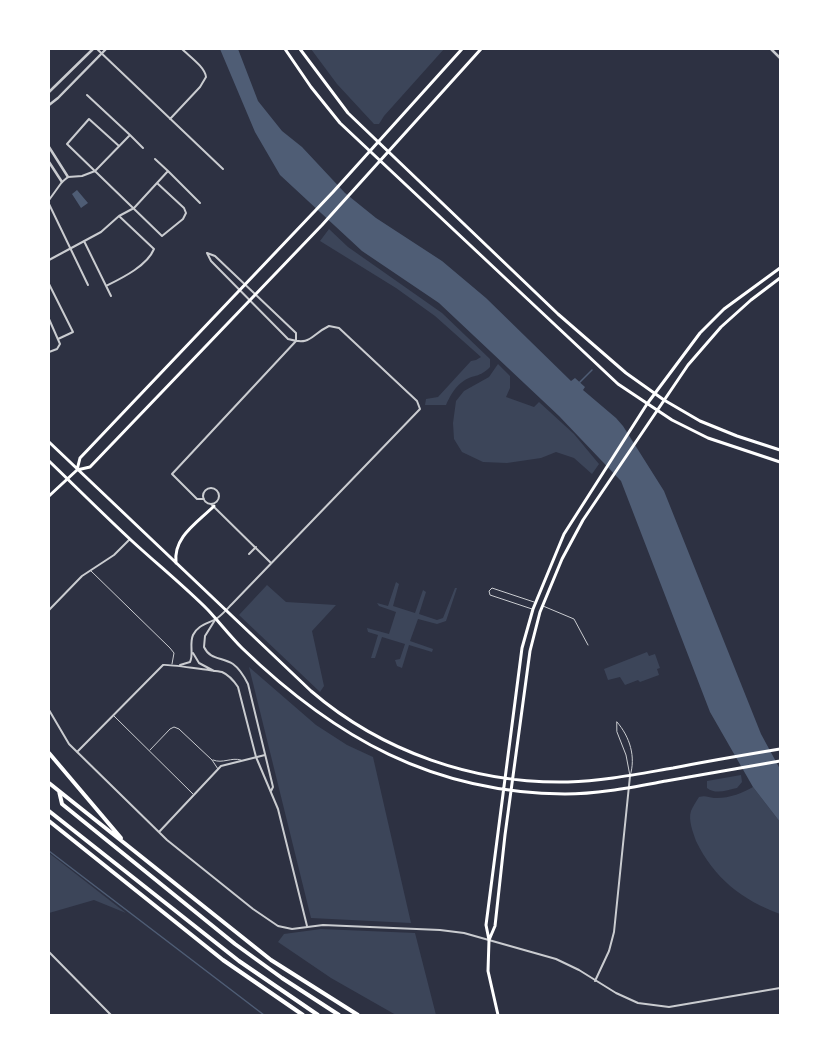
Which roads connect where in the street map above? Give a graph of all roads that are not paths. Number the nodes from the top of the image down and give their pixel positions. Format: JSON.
{"nodes":[{"id":1,"x":93,"y":49,"type":"edge"},
{"id":2,"x":97,"y":49,"type":"edge"},
{"id":3,"x":106,"y":49,"type":"edge"},
{"id":4,"x":182,"y":49,"type":"edge"},
{"id":5,"x":284,"y":49,"type":"edge"},
{"id":6,"x":300,"y":49,"type":"edge"},
{"id":7,"x":462,"y":49,"type":"edge"},
{"id":8,"x":481,"y":49,"type":"edge"},
{"id":9,"x":771,"y":49,"type":"edge"},
{"id":10,"x":102,"y":53,"type":"junction"},
{"id":11,"x":780,"y":58,"type":"edge"},
{"id":12,"x":49,"y":64,"type":"edge"},
{"id":13,"x":49,"y":70,"type":"edge"},
{"id":14,"x":49,"y":92,"type":"edge"},
{"id":15,"x":87,"y":95,"type":"dead end"},
{"id":16,"x":49,"y":105,"type":"edge"},
{"id":17,"x":170,"y":118,"type":"junction"},
{"id":18,"x":130,"y":135,"type":"junction"},
{"id":19,"x":378,"y":142,"type":"junction"},
{"id":20,"x":119,"y":146,"type":"junction"},
{"id":21,"x":49,"y":147,"type":"edge"},
{"id":22,"x":143,"y":148,"type":"dead end"},
{"id":23,"x":370,"y":151,"type":"junction"},
{"id":24,"x":387,"y":151,"type":"junction"},
{"id":25,"x":53,"y":153,"type":"junction"},
{"id":26,"x":49,"y":155,"type":"edge"},
{"id":27,"x":155,"y":159,"type":"dead end"},
{"id":28,"x":379,"y":160,"type":"junction"},
{"id":29,"x":49,"y":162,"type":"edge"},
{"id":30,"x":223,"y":170,"type":"dead end"},
{"id":31,"x":95,"y":171,"type":"junction"},
{"id":32,"x":168,"y":171,"type":"junction"},
{"id":33,"x":68,"y":178,"type":"junction"},
{"id":34,"x":62,"y":182,"type":"junction"},
{"id":35,"x":157,"y":183,"type":"junction"},
{"id":36,"x":49,"y":200,"type":"edge"},
{"id":37,"x":200,"y":203,"type":"dead end"},
{"id":38,"x":49,"y":204,"type":"edge"},
{"id":39,"x":134,"y":208,"type":"junction"},
{"id":40,"x":120,"y":216,"type":"junction"},
{"id":41,"x":84,"y":240,"type":"junction"},
{"id":42,"x":71,"y":249,"type":"junction"},
{"id":43,"x":49,"y":260,"type":"edge"},
{"id":44,"x":780,"y":268,"type":"edge"},
{"id":45,"x":780,"y":278,"type":"edge"},
{"id":46,"x":49,"y":284,"type":"edge"},
{"id":47,"x":88,"y":285,"type":"dead end"},
{"id":48,"x":245,"y":285,"type":"junction"},
{"id":49,"x":106,"y":286,"type":"junction"},
{"id":50,"x":240,"y":290,"type":"junction"},
{"id":51,"x":255,"y":295,"type":"junction"},
{"id":52,"x":111,"y":296,"type":"dead end"},
{"id":53,"x":250,"y":300,"type":"junction"},
{"id":54,"x":49,"y":319,"type":"edge"},
{"id":55,"x":58,"y":339,"type":"junction"},
{"id":56,"x":296,"y":341,"type":"junction"},
{"id":57,"x":49,"y":352,"type":"edge"},
{"id":58,"x":654,"y":393,"type":"junction"},
{"id":59,"x":664,"y":400,"type":"junction"},
{"id":60,"x":647,"y":404,"type":"junction"},
{"id":61,"x":657,"y":411,"type":"junction"},
{"id":62,"x":49,"y":442,"type":"edge"},
{"id":63,"x":780,"y":450,"type":"edge"},
{"id":64,"x":49,"y":461,"type":"edge"},
{"id":65,"x":780,"y":462,"type":"edge"},
{"id":66,"x":77,"y":470,"type":"junction"},
{"id":67,"x":68,"y":478,"type":"junction"},
{"id":68,"x":49,"y":496,"type":"edge"},
{"id":69,"x":204,"y":499,"type":"junction"},
{"id":70,"x":212,"y":505,"type":"junction"},
{"id":71,"x":130,"y":539,"type":"junction"},
{"id":72,"x":256,"y":547,"type":"junction"},
{"id":73,"x":249,"y":554,"type":"dead end"},
{"id":74,"x":176,"y":563,"type":"junction"},
{"id":75,"x":271,"y":563,"type":"junction"},
{"id":76,"x":91,"y":570,"type":"junction"},
{"id":77,"x":535,"y":603,"type":"junction"},
{"id":78,"x":543,"y":606,"type":"junction"},
{"id":79,"x":533,"y":609,"type":"junction"},
{"id":80,"x":49,"y":610,"type":"edge"},
{"id":81,"x":225,"y":611,"type":"junction"},
{"id":82,"x":216,"y":619,"type":"junction"},
{"id":83,"x":588,"y":645,"type":"dead end"},
{"id":84,"x":192,"y":652,"type":"junction"},
{"id":85,"x":172,"y":664,"type":"junction"},
{"id":86,"x":180,"y":666,"type":"junction"},
{"id":87,"x":215,"y":671,"type":"junction"},
{"id":88,"x":49,"y":710,"type":"edge"},
{"id":89,"x":114,"y":715,"type":"junction"},
{"id":90,"x":778,"y":749,"type":"edge"},
{"id":91,"x":149,"y":751,"type":"junction"},
{"id":92,"x":49,"y":752,"type":"edge"},
{"id":93,"x":77,"y":752,"type":"junction"},
{"id":94,"x":265,"y":755,"type":"junction"},
{"id":95,"x":256,"y":756,"type":"junction"},
{"id":96,"x":212,"y":760,"type":"junction"},
{"id":97,"x":242,"y":760,"type":"junction"},
{"id":98,"x":780,"y":761,"type":"edge"},
{"id":99,"x":218,"y":769,"type":"junction"},
{"id":100,"x":630,"y":776,"type":"junction"},
{"id":101,"x":504,"y":778,"type":"junction"},
{"id":102,"x":513,"y":778,"type":"junction"},
{"id":103,"x":49,"y":783,"type":"edge"},
{"id":104,"x":629,"y":787,"type":"junction"},
{"id":105,"x":503,"y":789,"type":"junction"},
{"id":106,"x":59,"y":790,"type":"junction"},
{"id":107,"x":511,"y":790,"type":"junction"},
{"id":108,"x":271,"y":791,"type":"junction"},
{"id":109,"x":194,"y":794,"type":"junction"},
{"id":110,"x":49,"y":811,"type":"edge"},
{"id":111,"x":49,"y":821,"type":"edge"},
{"id":112,"x":159,"y":832,"type":"junction"},
{"id":113,"x":128,"y":845,"type":"junction"},
{"id":114,"x":307,"y":926,"type":"junction"},
{"id":115,"x":489,"y":940,"type":"junction"},
{"id":116,"x":49,"y":952,"type":"edge"},
{"id":117,"x":595,"y":981,"type":"junction"},
{"id":118,"x":780,"y":988,"type":"edge"},
{"id":119,"x":111,"y":1015,"type":"edge"},
{"id":120,"x":303,"y":1015,"type":"edge"},
{"id":121,"x":318,"y":1015,"type":"edge"},
{"id":122,"x":339,"y":1015,"type":"edge"},
{"id":123,"x":358,"y":1015,"type":"edge"},
{"id":124,"x":498,"y":1015,"type":"edge"}],
"edges":[{"from":1,"to":14,"type":"street"},
{"from":2,"to":10,"type":"street"},
{"from":3,"to":10,"type":"street"},
{"from":4,"to":17,"type":"street"},
{"from":5,"to":23,"type":"main road"},
{"from":6,"to":19,"type":"main road"},
{"from":7,"to":19,"type":"main road"},
{"from":8,"to":24,"type":"main road"},
{"from":9,"to":11,"type":"street"},
{"from":10,"to":16,"type":"street"},
{"from":10,"to":17,"type":"street"},
{"from":12,"to":13,"type":"street"},
{"from":15,"to":18,"type":"street"},
{"from":17,"to":30,"type":"street"},
{"from":18,"to":20,"type":"street"},
{"from":18,"to":22,"type":"street"},
{"from":19,"to":23,"type":"main road"},
{"from":19,"to":24,"type":"main road"},
{"from":20,"to":31,"type":"street"},
{"from":20,"to":31,"type":"street"},
{"from":21,"to":25,"type":"street"},
{"from":23,"to":28,"type":"main road"},
{"from":23,"to":48,"type":"main road"},
{"from":24,"to":28,"type":"main road"},
{"from":24,"to":58,"type":"main road"},
{"from":25,"to":26,"type":"street"},
{"from":25,"to":33,"type":"street"},
{"from":27,"to":32,"type":"street"},
{"from":28,"to":51,"type":"main road"},
{"from":28,"to":60,"type":"main road"},
{"from":29,"to":34,"type":"street"},
{"from":31,"to":33,"type":"street"},
{"from":31,"to":39,"type":"street"},
{"from":32,"to":35,"type":"street"},
{"from":32,"to":37,"type":"street"},
{"from":33,"to":34,"type":"street"},
{"from":34,"to":36,"type":"street"},
{"from":35,"to":39,"type":"street"},
{"from":35,"to":39,"type":"street"},
{"from":38,"to":42,"type":"street"},
{"from":39,"to":40,"type":"street"},
{"from":40,"to":41,"type":"street"},
{"from":40,"to":49,"type":"street"},
{"from":41,"to":42,"type":"street"},
{"from":41,"to":49,"type":"street"},
{"from":42,"to":43,"type":"street"},
{"from":42,"to":47,"type":"street"},
{"from":44,"to":58,"type":"main road"},
{"from":45,"to":59,"type":"main road"},
{"from":46,"to":55,"type":"street"},
{"from":48,"to":50,"type":"main road"},
{"from":48,"to":50,"type":"street"},
{"from":48,"to":51,"type":"street"},
{"from":49,"to":52,"type":"street"},
{"from":50,"to":53,"type":"street"},
{"from":50,"to":66,"type":"main road"},
{"from":51,"to":53,"type":"main road"},
{"from":51,"to":56,"type":"street"},
{"from":53,"to":56,"type":"street"},
{"from":53,"to":66,"type":"main road"},
{"from":54,"to":55,"type":"street"},
{"from":55,"to":57,"type":"street"},
{"from":56,"to":69,"type":"street"},
{"from":56,"to":75,"type":"street"},
{"from":58,"to":59,"type":"main road"},
{"from":58,"to":60,"type":"main road"},
{"from":59,"to":61,"type":"main road"},
{"from":59,"to":63,"type":"main road"},
{"from":60,"to":61,"type":"main road"},
{"from":60,"to":77,"type":"main road"},
{"from":61,"to":65,"type":"main road"},
{"from":61,"to":78,"type":"main road"},
{"from":62,"to":66,"type":"main road"},
{"from":64,"to":67,"type":"main road"},
{"from":66,"to":67,"type":"main road"},
{"from":66,"to":74,"type":"main road"},
{"from":67,"to":68,"type":"main road"},
{"from":67,"to":71,"type":"main road"},
{"from":69,"to":70,"type":"street"},
{"from":69,"to":70,"type":"street"},
{"from":70,"to":72,"type":"street"},
{"from":70,"to":74,"type":"main road"},
{"from":71,"to":76,"type":"street"},
{"from":71,"to":82,"type":"main road"},
{"from":72,"to":73,"type":"street"},
{"from":72,"to":75,"type":"street"},
{"from":74,"to":81,"type":"main road"},
{"from":75,"to":81,"type":"street"},
{"from":76,"to":80,"type":"street"},
{"from":76,"to":85,"type":"lane"},
{"from":77,"to":79,"type":"main road"},
{"from":77,"to":79,"type":"lane"},
{"from":78,"to":83,"type":"lane"},
{"from":78,"to":102,"type":"main road"},
{"from":79,"to":101,"type":"main road"},
{"from":81,"to":82,"type":"street"},
{"from":81,"to":101,"type":"main road"},
{"from":82,"to":84,"type":"street"},
{"from":82,"to":94,"type":"street"},
{"from":82,"to":105,"type":"main road"},
{"from":84,"to":86,"type":"street"},
{"from":84,"to":87,"type":"street"},
{"from":85,"to":86,"type":"street"},
{"from":85,"to":89,"type":"street"},
{"from":86,"to":87,"type":"street"},
{"from":87,"to":95,"type":"street"},
{"from":88,"to":93,"type":"street"},
{"from":89,"to":91,"type":"lane"},
{"from":89,"to":93,"type":"street"},
{"from":90,"to":100,"type":"main road"},
{"from":91,"to":96,"type":"lane"},
{"from":91,"to":109,"type":"lane"},
{"from":92,"to":113,"type":"highway"},
{"from":93,"to":112,"type":"street"},
{"from":94,"to":95,"type":"street"},
{"from":94,"to":108,"type":"street"},
{"from":95,"to":97,"type":"street"},
{"from":95,"to":108,"type":"street"},
{"from":96,"to":97,"type":"lane"},
{"from":96,"to":99,"type":"lane"},
{"from":97,"to":99,"type":"street"},
{"from":98,"to":104,"type":"main road"},
{"from":99,"to":109,"type":"street"},
{"from":100,"to":100,"type":"lane"},
{"from":100,"to":102,"type":"main road"},
{"from":100,"to":104,"type":"street"},
{"from":101,"to":102,"type":"main road"},
{"from":101,"to":105,"type":"main road"},
{"from":102,"to":107,"type":"main road"},
{"from":103,"to":106,"type":"highway"},
{"from":104,"to":107,"type":"main road"},
{"from":104,"to":117,"type":"street"},
{"from":105,"to":107,"type":"main road"},
{"from":105,"to":115,"type":"main road"},
{"from":106,"to":113,"type":"highway"},
{"from":106,"to":122,"type":"highway"},
{"from":107,"to":115,"type":"main road"},
{"from":108,"to":114,"type":"street"},
{"from":109,"to":112,"type":"street"},
{"from":110,"to":121,"type":"highway"},
{"from":111,"to":120,"type":"highway"},
{"from":112,"to":114,"type":"street"},
{"from":113,"to":123,"type":"highway"},
{"from":114,"to":115,"type":"street"},
{"from":115,"to":117,"type":"street"},
{"from":115,"to":124,"type":"main road"},
{"from":116,"to":119,"type":"street"},
{"from":117,"to":118,"type":"street"}]}
